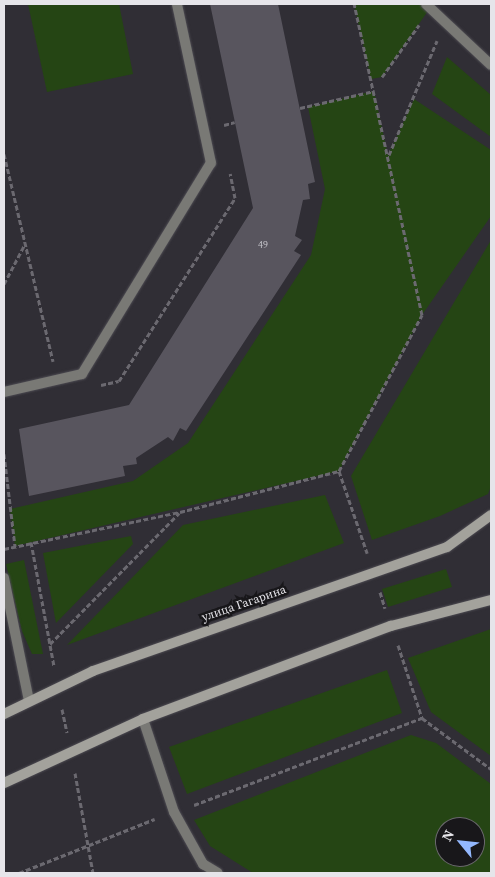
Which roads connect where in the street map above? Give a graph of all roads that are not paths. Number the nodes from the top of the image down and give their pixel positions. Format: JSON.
{"nodes":[{"id":1,"x":177,"y":4,"type":"edge"},
{"id":2,"x":428,"y":6,"type":"edge"},
{"id":3,"x":491,"y":65,"type":"edge"},
{"id":4,"x":4,"y":392,"type":"edge"},
{"id":5,"x":491,"y":515,"type":"edge"},
{"id":6,"x":4,"y":578,"type":"edge"},
{"id":7,"x":491,"y":600,"type":"edge"},
{"id":8,"x":29,"y":700,"type":"junction"},
{"id":9,"x":4,"y":714,"type":"edge"},
{"id":10,"x":144,"y":720,"type":"junction"},
{"id":11,"x":4,"y":783,"type":"edge"},
{"id":12,"x":218,"y":873,"type":"edge"}],
"edges":[{"from":1,"to":4,"type":"lane"},
{"from":2,"to":3,"type":"lane"},
{"from":5,"to":8,"type":"main road","name":"улица Гагарина"},
{"from":6,"to":8,"type":"lane"},
{"from":7,"to":10,"type":"main road"},
{"from":8,"to":9,"type":"main road","name":"улица Гагарина"},
{"from":10,"to":11,"type":"main road"},
{"from":10,"to":12,"type":"lane"}]}
